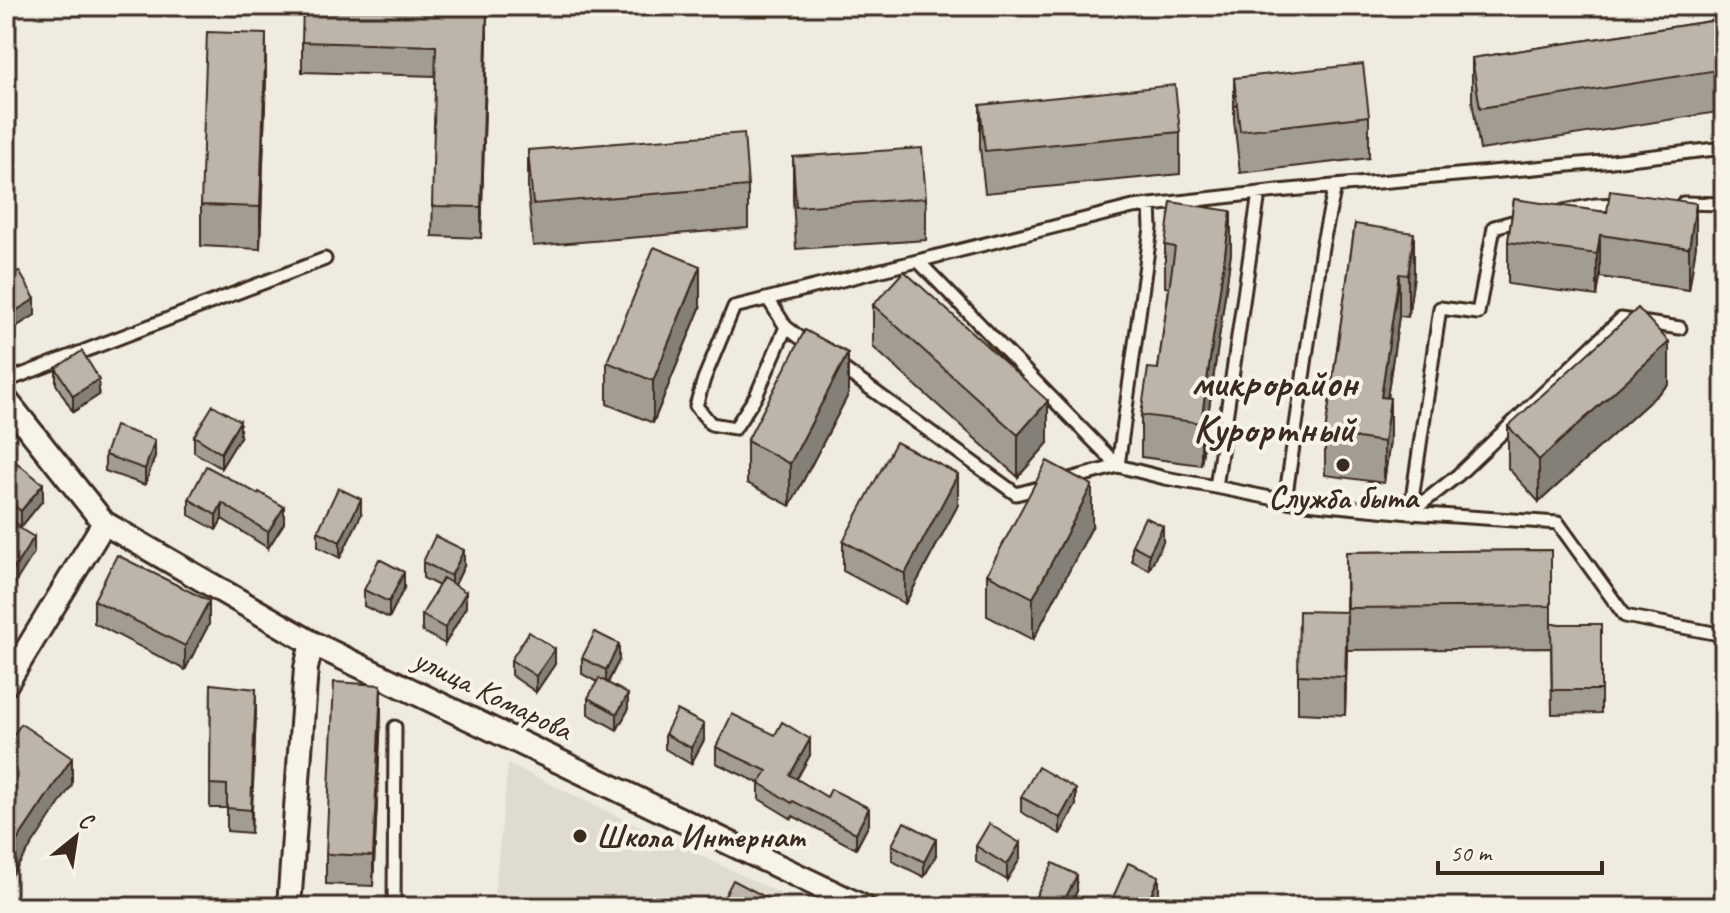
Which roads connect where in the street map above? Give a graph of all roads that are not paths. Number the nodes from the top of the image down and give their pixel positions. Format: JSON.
{"nodes":[{"id":1,"x":1724,"y":148,"type":"edge"},
{"id":2,"x":1335,"y":186,"type":"junction"},
{"id":3,"x":1259,"y":193,"type":"junction"},
{"id":4,"x":1664,"y":203,"type":"edge"},
{"id":5,"x":1637,"y":204,"type":"edge"},
{"id":6,"x":1724,"y":204,"type":"edge"},
{"id":7,"x":1150,"y":205,"type":"junction"},
{"id":8,"x":1554,"y":212,"type":"edge"},
{"id":9,"x":1540,"y":215,"type":"edge"},
{"id":10,"x":325,"y":259,"type":"dead end"},
{"id":11,"x":919,"y":262,"type":"junction"},
{"id":12,"x":768,"y":299,"type":"junction"},
{"id":13,"x":786,"y":327,"type":"junction"},
{"id":14,"x":1680,"y":328,"type":"dead end"},
{"id":15,"x":6,"y":381,"type":"edge"},
{"id":16,"x":6,"y":400,"type":"edge"},
{"id":17,"x":1118,"y":466,"type":"junction"},
{"id":18,"x":1216,"y":487,"type":"junction"},
{"id":19,"x":1285,"y":501,"type":"junction"},
{"id":20,"x":1410,"y":513,"type":"junction"},
{"id":21,"x":104,"y":523,"type":"junction"},
{"id":22,"x":1724,"y":635,"type":"edge"},
{"id":23,"x":312,"y":643,"type":"junction"},
{"id":24,"x":6,"y":684,"type":"edge"},
{"id":25,"x":395,"y":727,"type":"dead end"},
{"id":26,"x":289,"y":907,"type":"edge"},
{"id":27,"x":394,"y":907,"type":"edge"},
{"id":28,"x":863,"y":907,"type":"edge"}],
"edges":[{"from":1,"to":2,"type":"lane"},
{"from":2,"to":3,"type":"lane"},
{"from":2,"to":19,"type":"lane"},
{"from":3,"to":7,"type":"lane"},
{"from":3,"to":18,"type":"lane"},
{"from":4,"to":6,"type":"lane"},
{"from":5,"to":8,"type":"lane"},
{"from":7,"to":11,"type":"lane"},
{"from":7,"to":17,"type":"lane"},
{"from":9,"to":20,"type":"lane"},
{"from":10,"to":15,"type":"lane"},
{"from":11,"to":12,"type":"lane"},
{"from":11,"to":17,"type":"lane"},
{"from":12,"to":13,"type":"lane"},
{"from":12,"to":13,"type":"lane"},
{"from":13,"to":17,"type":"lane"},
{"from":14,"to":20,"type":"lane"},
{"from":16,"to":21,"type":"street"},
{"from":17,"to":18,"type":"lane"},
{"from":18,"to":19,"type":"lane"},
{"from":19,"to":20,"type":"lane"},
{"from":20,"to":22,"type":"lane"},
{"from":21,"to":23,"type":"street","name":"улица Комарова"},
{"from":21,"to":24,"type":"street"},
{"from":23,"to":26,"type":"street"},
{"from":23,"to":28,"type":"street","name":"улица Комарова"},
{"from":25,"to":27,"type":"lane"}]}
